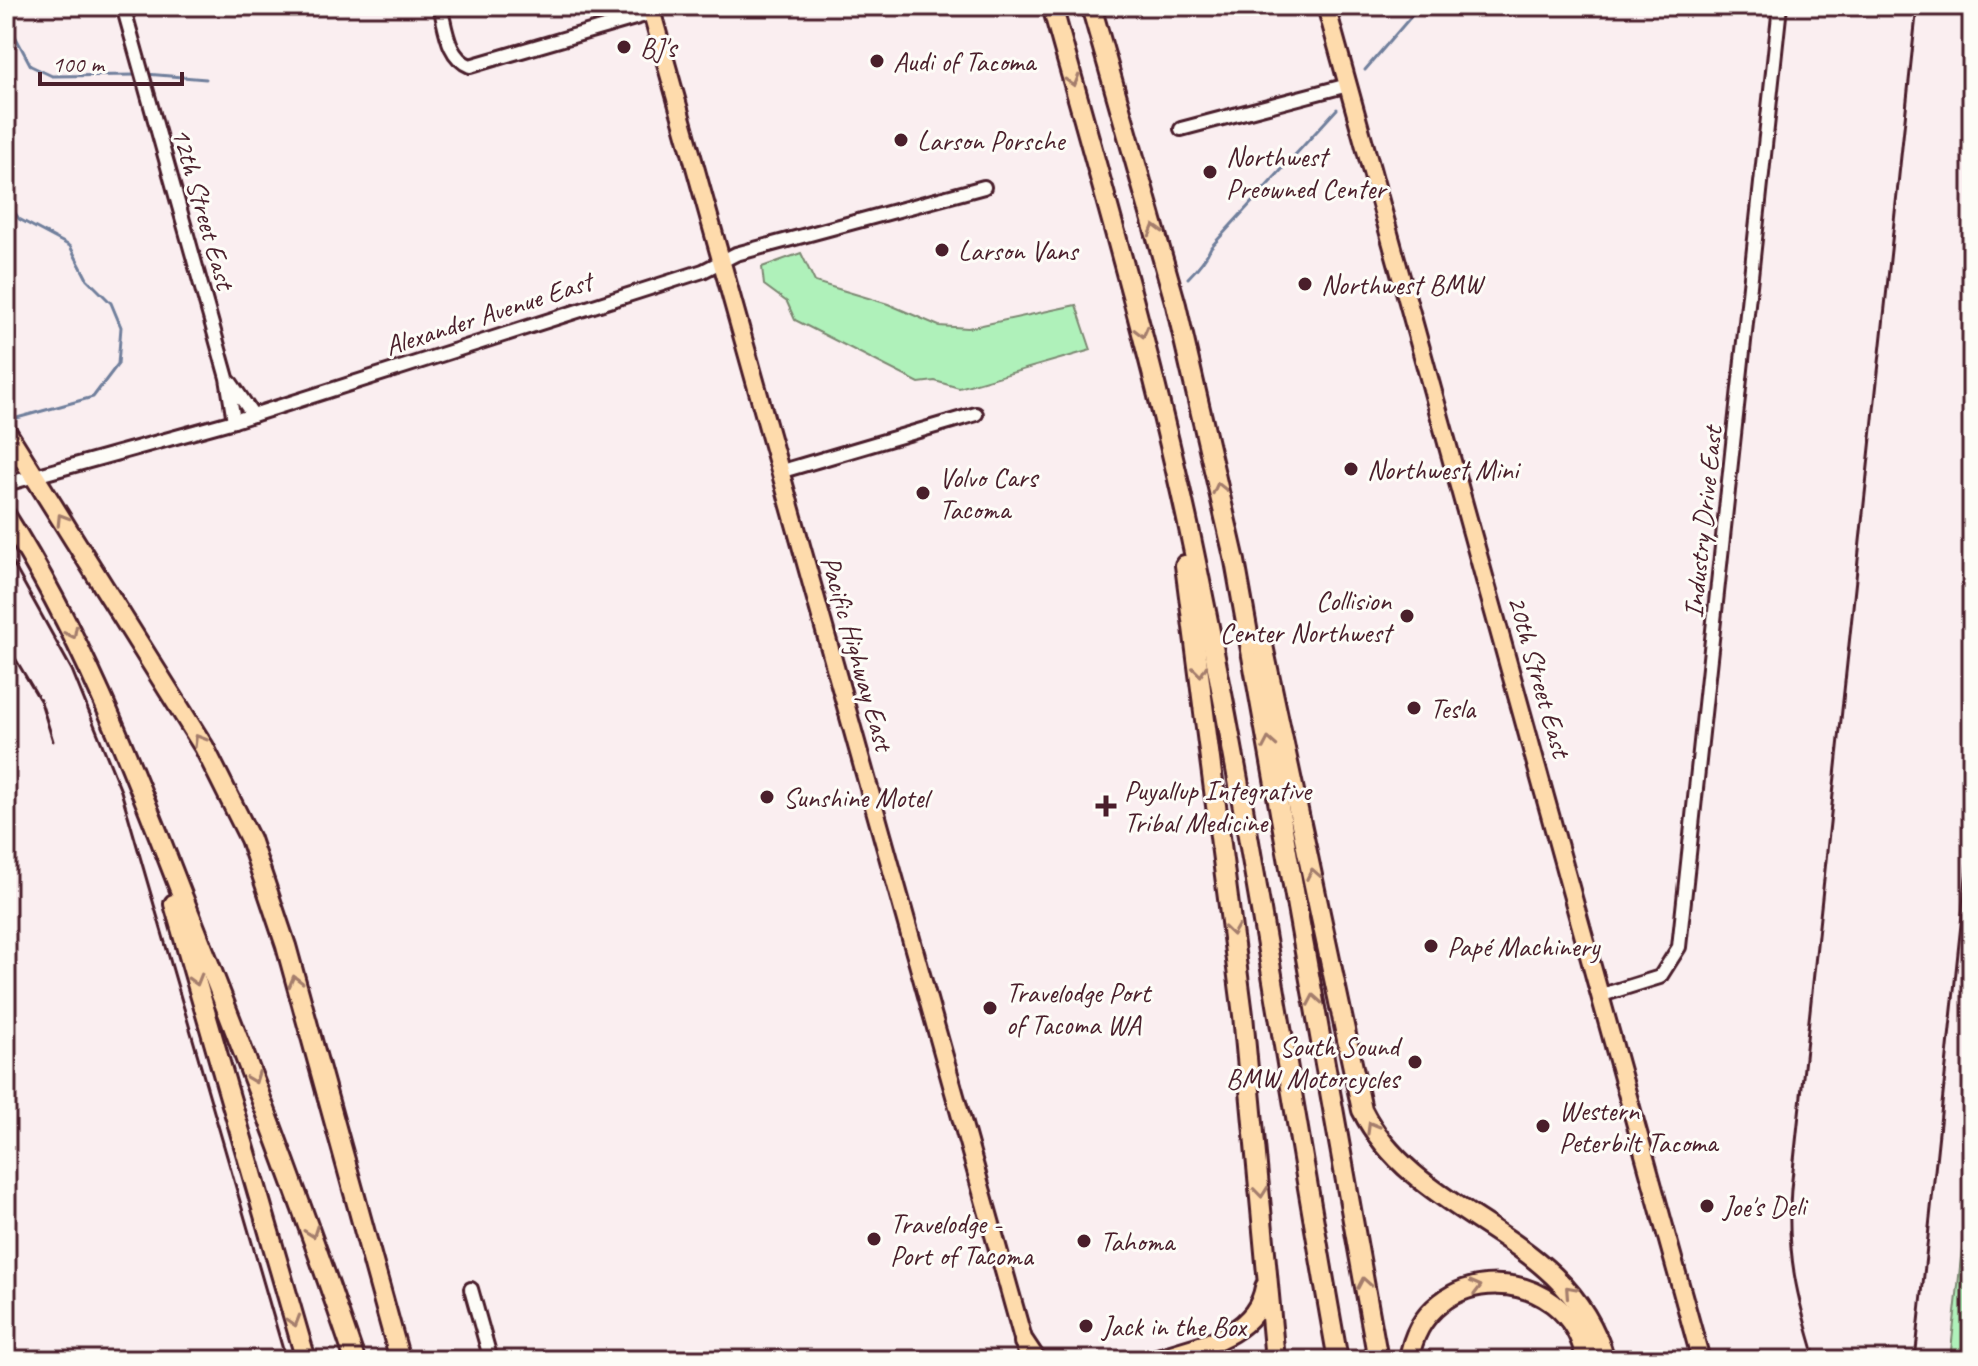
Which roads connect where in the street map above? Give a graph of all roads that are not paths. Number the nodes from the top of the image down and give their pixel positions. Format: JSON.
{"nodes":[{"id":1,"x":123,"y":6,"type":"edge"},
{"id":2,"x":440,"y":6,"type":"edge"},
{"id":3,"x":1052,"y":6,"type":"edge"},
{"id":4,"x":1091,"y":6,"type":"edge"},
{"id":5,"x":1326,"y":6,"type":"edge"},
{"id":6,"x":1780,"y":6,"type":"edge"},
{"id":7,"x":651,"y":10,"type":"edge"},
{"id":8,"x":1348,"y":85,"type":"junction"},
{"id":9,"x":1181,"y":129,"type":"dead end"},
{"id":10,"x":984,"y":187,"type":"dead end"},
{"id":11,"x":721,"y":262,"type":"junction"},
{"id":12,"x":227,"y":378,"type":"junction"},
{"id":13,"x":1159,"y":400,"type":"junction"},
{"id":14,"x":976,"y":414,"type":"dead end"},
{"id":15,"x":253,"y":415,"type":"junction"},
{"id":16,"x":234,"y":421,"type":"junction"},
{"id":17,"x":11,"y":438,"type":"edge"},
{"id":18,"x":779,"y":472,"type":"junction"},
{"id":19,"x":36,"y":477,"type":"junction"},
{"id":20,"x":6,"y":484,"type":"edge"},
{"id":21,"x":6,"y":516,"type":"edge"},
{"id":22,"x":1235,"y":561,"type":"junction"},
{"id":23,"x":133,"y":771,"type":"junction"},
{"id":24,"x":1602,"y":995,"type":"junction"},
{"id":25,"x":324,"y":1090,"type":"junction"},
{"id":26,"x":1267,"y":1268,"type":"junction"},
{"id":27,"x":471,"y":1289,"type":"dead end"},
{"id":28,"x":1026,"y":1354,"type":"edge"},
{"id":29,"x":306,"y":1360,"type":"edge"},
{"id":30,"x":355,"y":1360,"type":"edge"},
{"id":31,"x":388,"y":1360,"type":"edge"},
{"id":32,"x":400,"y":1360,"type":"edge"},
{"id":33,"x":491,"y":1360,"type":"edge"},
{"id":34,"x":1036,"y":1360,"type":"edge"},
{"id":35,"x":1154,"y":1360,"type":"edge"},
{"id":36,"x":1275,"y":1360,"type":"edge"},
{"id":37,"x":1338,"y":1360,"type":"edge"},
{"id":38,"x":1378,"y":1360,"type":"edge"},
{"id":39,"x":1409,"y":1360,"type":"edge"},
{"id":40,"x":1586,"y":1360,"type":"edge"},
{"id":41,"x":1605,"y":1360,"type":"edge"},
{"id":42,"x":1701,"y":1360,"type":"edge"}],
"edges":[{"from":1,"to":12,"type":"street","name":"12th Street East"},
{"from":2,"to":7,"type":"street"},
{"from":3,"to":13,"type":"highway","one_way":true},
{"from":22,"to":4,"type":"highway","one_way":true},
{"from":5,"to":8,"type":"main road","name":"20th Street East"},
{"from":6,"to":24,"type":"street","name":"Industry Drive East"},
{"from":7,"to":11,"type":"main road","name":"Pacific Highway East"},
{"from":8,"to":9,"type":"street"},
{"from":8,"to":24,"type":"main road","name":"20th Street East"},
{"from":10,"to":11,"type":"street","name":"Alexander Avenue East"},
{"from":11,"to":15,"type":"street","name":"Alexander Avenue East"},
{"from":11,"to":18,"type":"main road","name":"Pacific Highway East"},
{"from":12,"to":15,"type":"street","name":"12th Street East"},
{"from":12,"to":16,"type":"street","name":"12th Street East"},
{"from":13,"to":26,"type":"highway","one_way":true},
{"from":13,"to":37,"type":"highway"},
{"from":14,"to":18,"type":"street"},
{"from":15,"to":16,"type":"street","name":"Alexander Avenue East"},
{"from":16,"to":19,"type":"street","name":"Alexander Avenue East"},
{"from":17,"to":19,"type":"highway"},
{"from":18,"to":28,"type":"main road","name":"Pacific Highway East"},
{"from":19,"to":20,"type":"street","name":"Alexander Avenue East"},
{"from":25,"to":19,"type":"highway","one_way":true},
{"from":21,"to":23,"type":"highway","one_way":true},
{"from":38,"to":22,"type":"highway","one_way":true},
{"from":41,"to":22,"type":"highway","one_way":true},
{"from":23,"to":29,"type":"highway","one_way":true},
{"from":23,"to":30,"type":"highway","one_way":true},
{"from":24,"to":42,"type":"main road","name":"20th Street East"},
{"from":25,"to":31,"type":"highway"},
{"from":25,"to":32,"type":"highway"},
{"from":26,"to":35,"type":"highway"},
{"from":26,"to":36,"type":"highway"},
{"from":27,"to":33,"type":"street"},
{"from":28,"to":34,"type":"highway"},
{"from":39,"to":40,"type":"highway","one_way":true}]}
